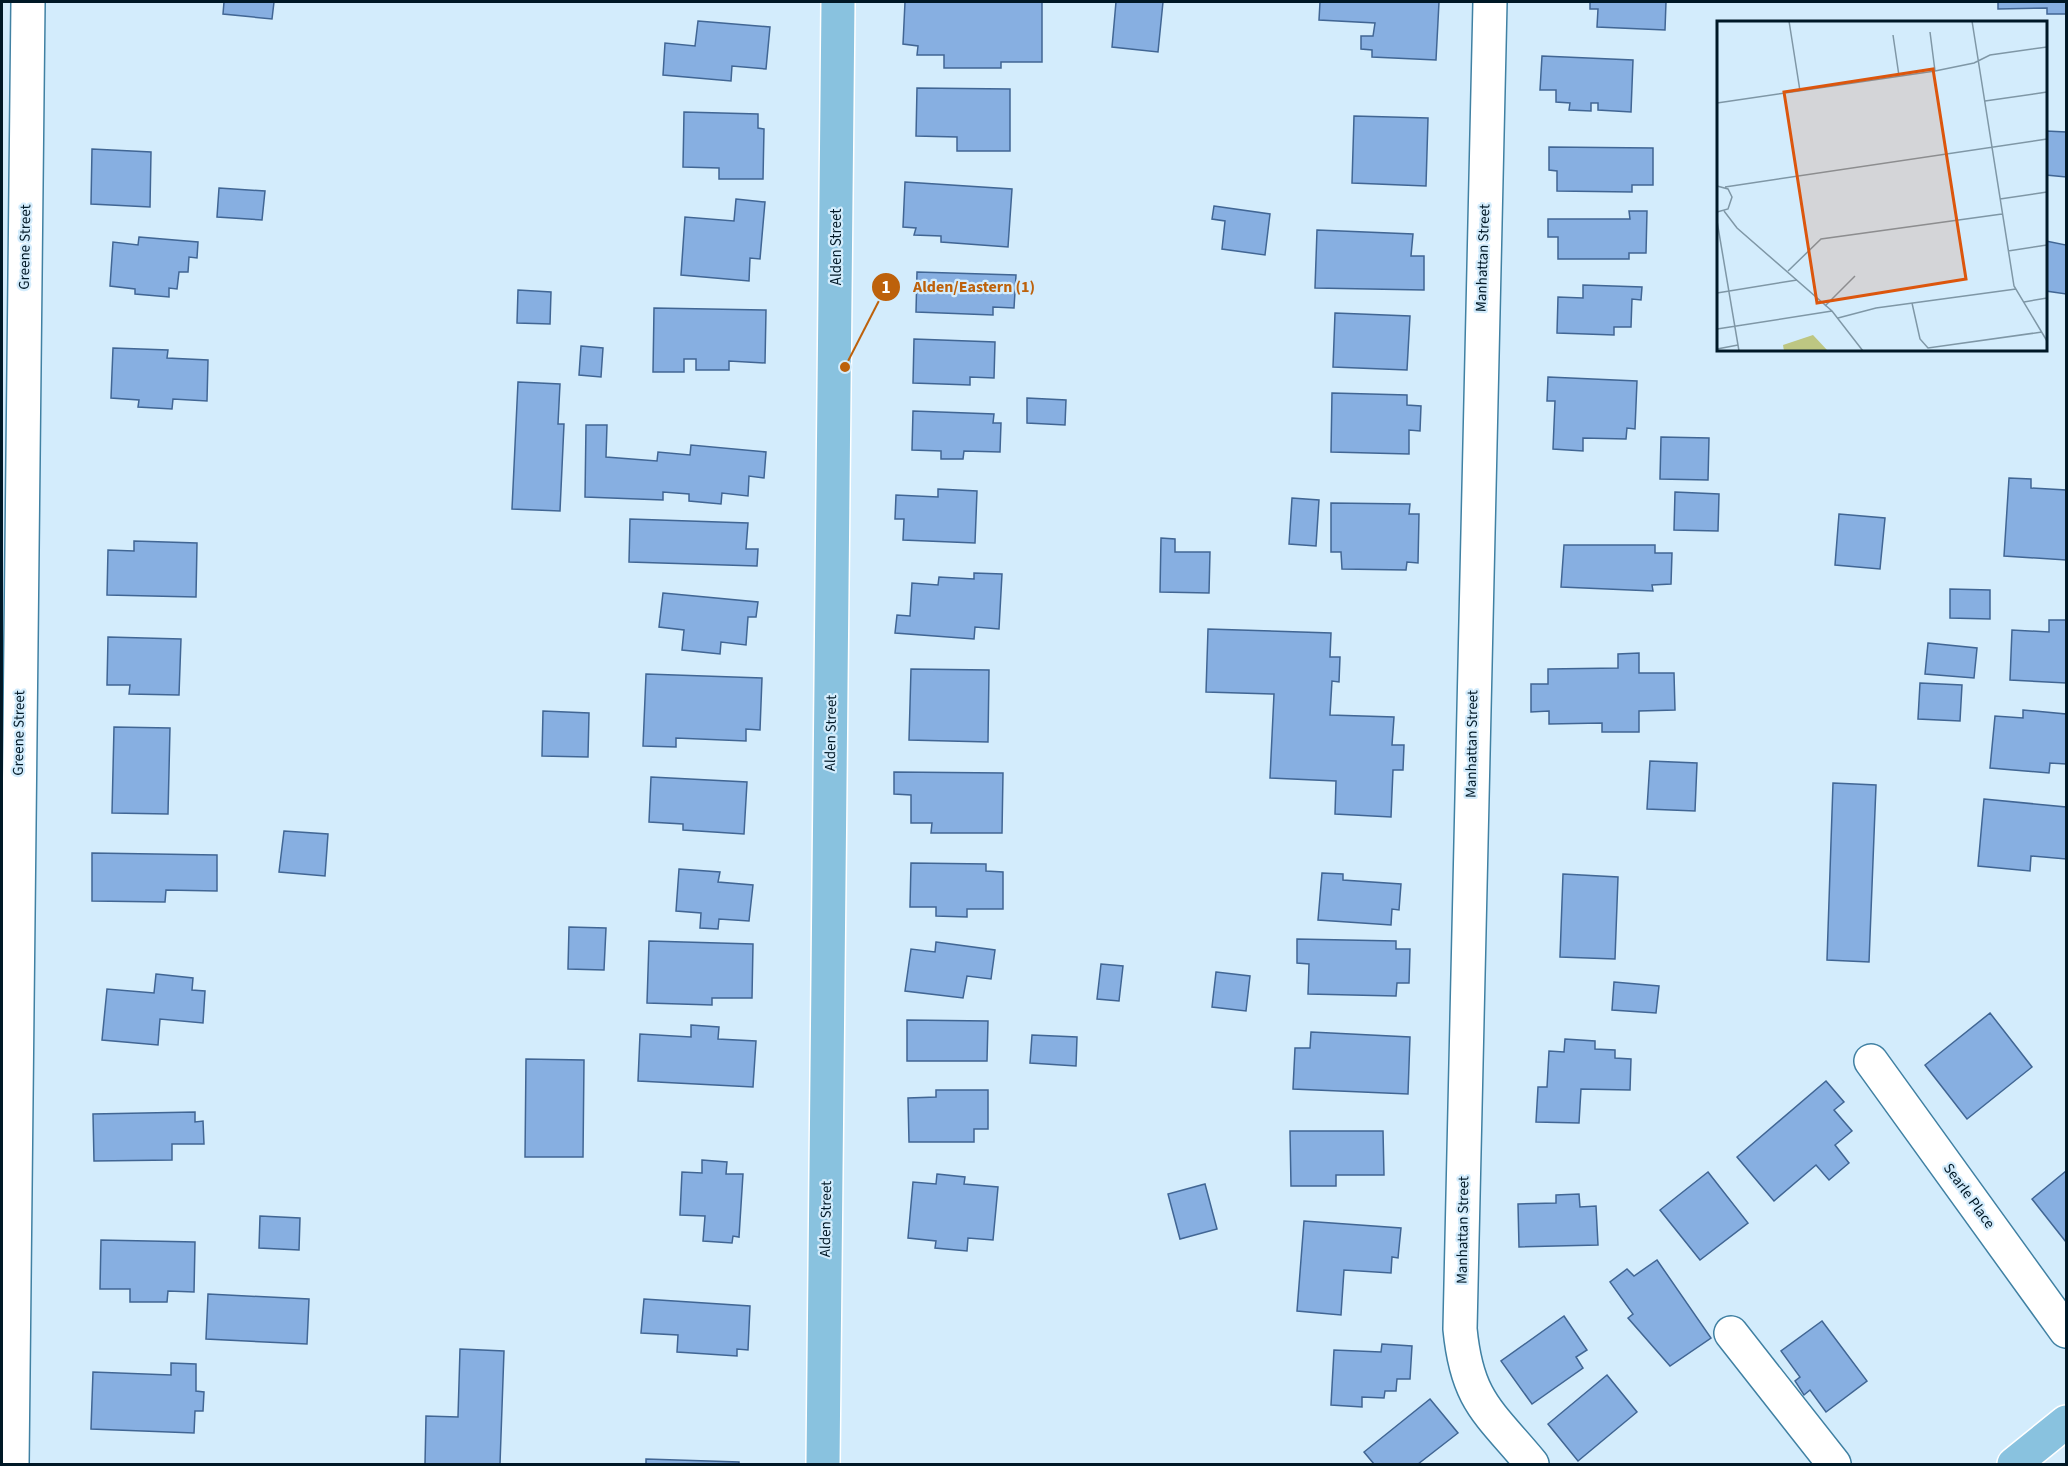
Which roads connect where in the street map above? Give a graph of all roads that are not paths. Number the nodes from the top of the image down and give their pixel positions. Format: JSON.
{"nodes":[{"id":1,"x":28,"y":2,"type":"edge"},
{"id":2,"x":838,"y":2,"type":"edge"},
{"id":3,"x":1490,"y":2,"type":"edge"},
{"id":4,"x":12,"y":338,"type":"edge"},
{"id":5,"x":1870,"y":1062,"type":"dead end"},
{"id":6,"x":8,"y":1308,"type":"edge"},
{"id":7,"x":2067,"y":1331,"type":"edge"},
{"id":8,"x":1731,"y":1333,"type":"dead end"},
{"id":9,"x":2067,"y":1422,"type":"edge"},
{"id":10,"x":12,"y":1464,"type":"edge"},
{"id":11,"x":823,"y":1464,"type":"edge"},
{"id":12,"x":1532,"y":1464,"type":"edge"},
{"id":13,"x":1834,"y":1464,"type":"edge"},
{"id":14,"x":2014,"y":1464,"type":"edge"}],
"edges":[{"from":1,"to":4,"type":"street","name":"Greene Street"},
{"from":2,"to":11,"type":"main road","name":"Alden Street"},
{"from":3,"to":12,"type":"street","name":"Manhattan Street"},
{"from":4,"to":6,"type":"street","name":"Greene Street"},
{"from":5,"to":7,"type":"street","name":"Searle Place"},
{"from":6,"to":10,"type":"street","name":"Greene Street"},
{"from":8,"to":13,"type":"street"},
{"from":9,"to":14,"type":"main road"}]}
